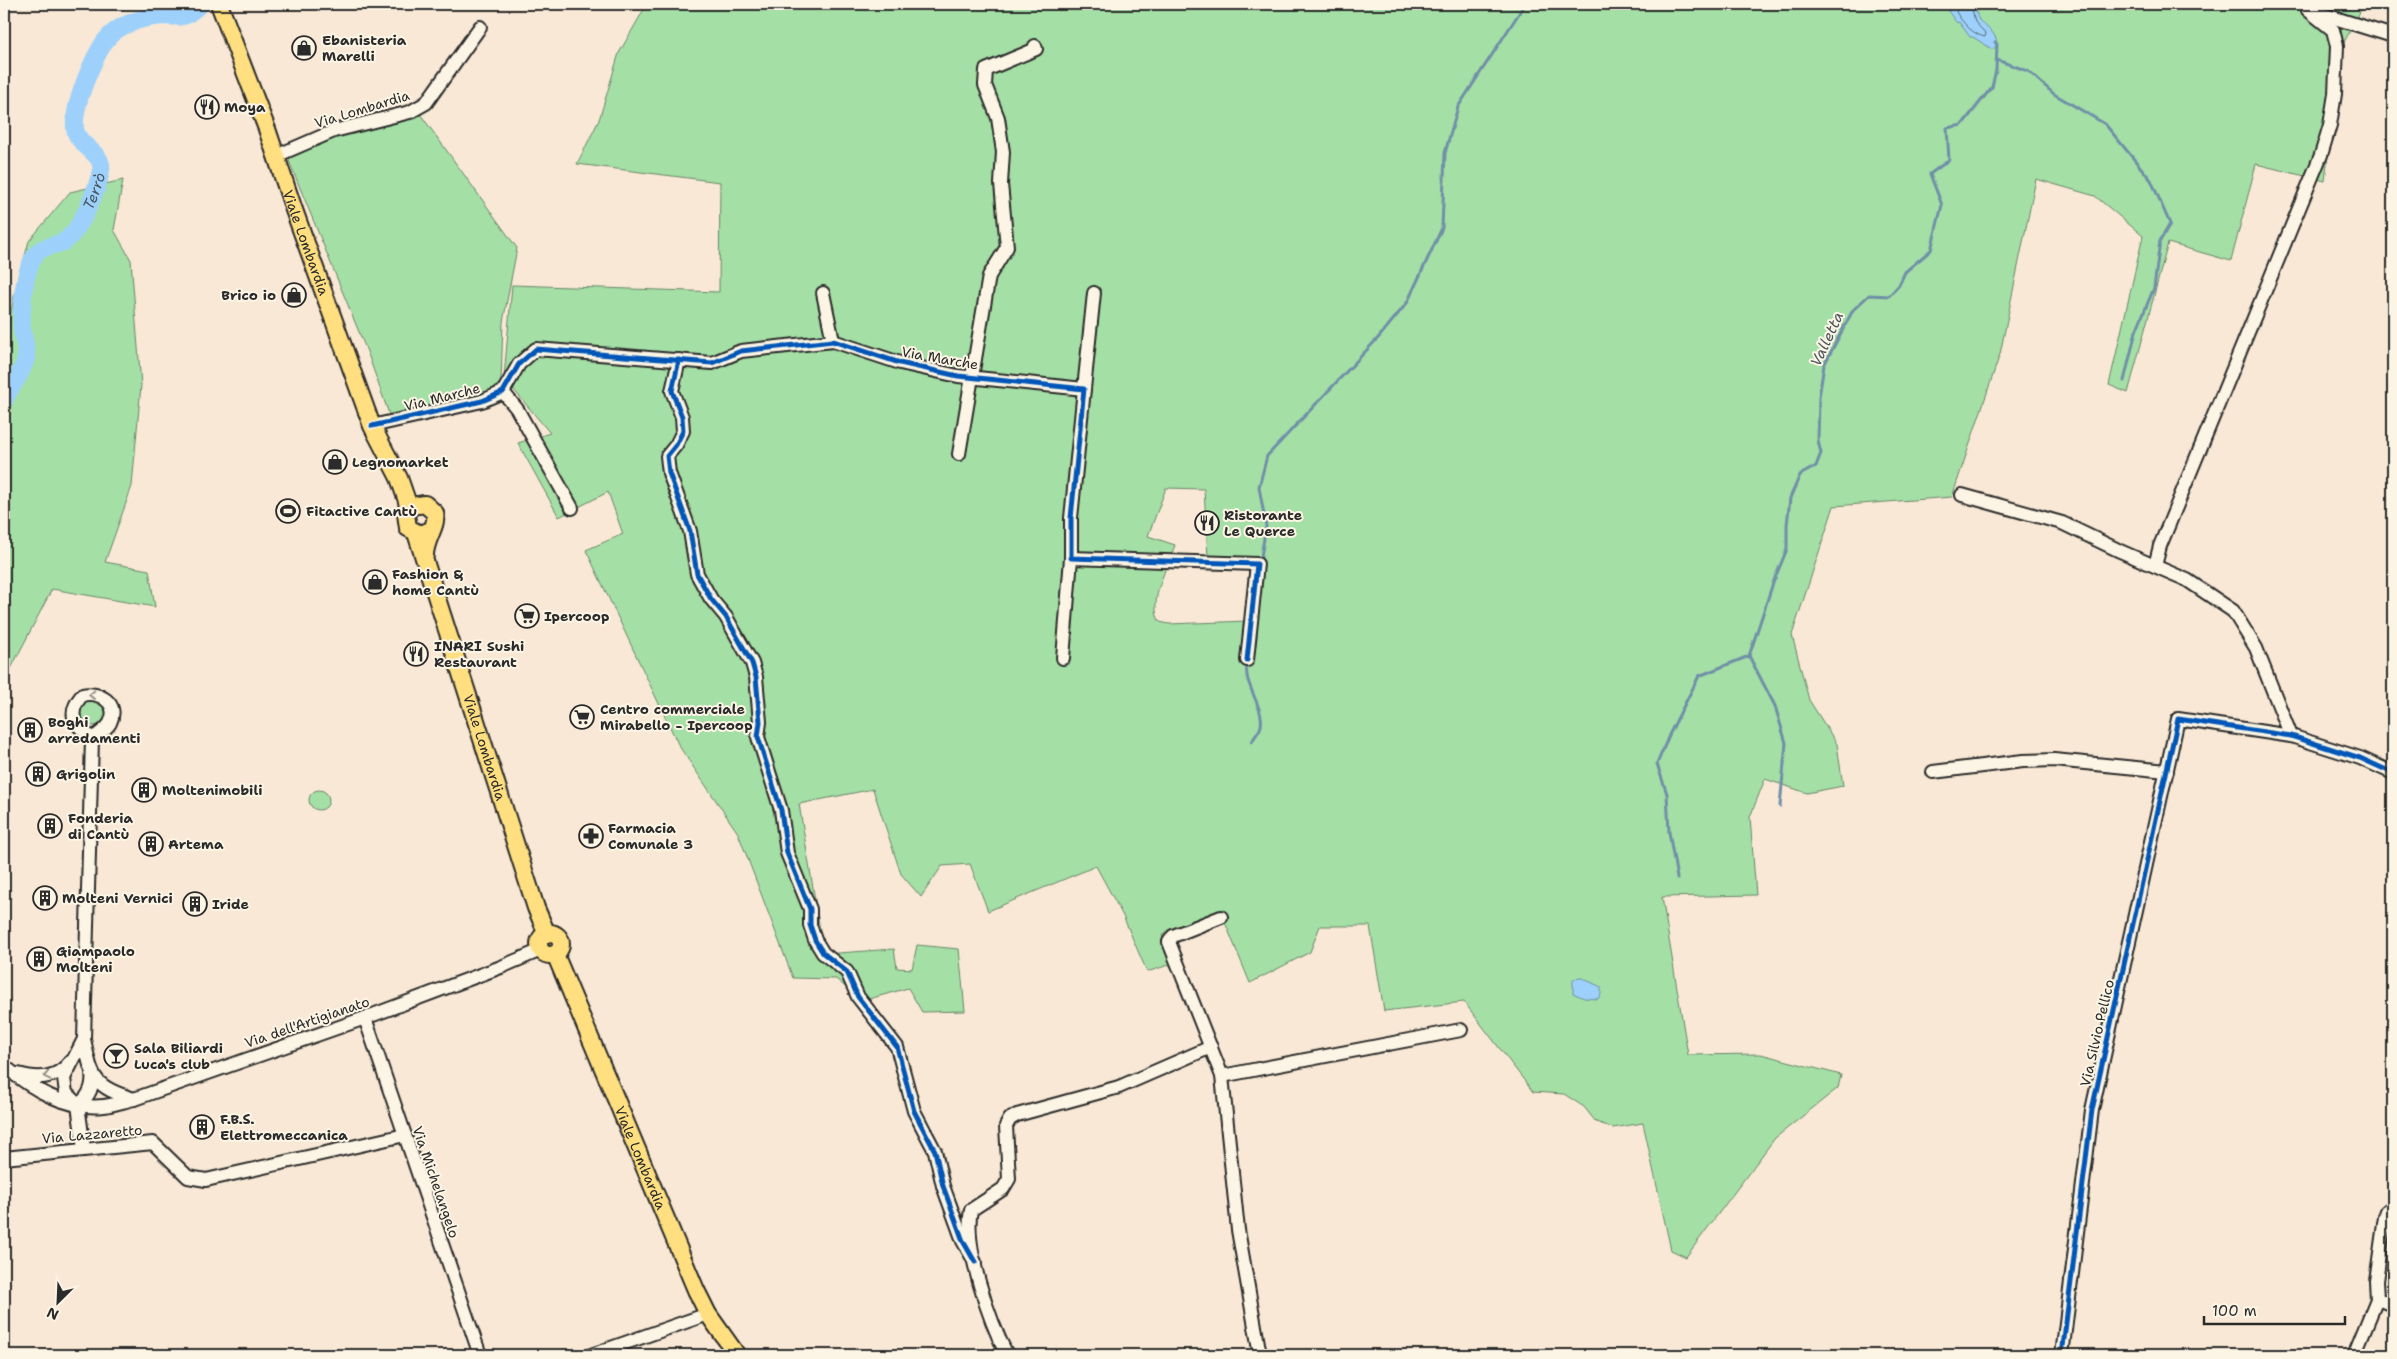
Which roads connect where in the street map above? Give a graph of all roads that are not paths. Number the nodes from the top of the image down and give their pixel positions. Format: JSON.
{"nodes":[{"id":1,"x":218,"y":4,"type":"edge"},
{"id":2,"x":2306,"y":7,"type":"edge"},
{"id":3,"x":480,"y":27,"type":"dead end"},
{"id":4,"x":2393,"y":36,"type":"edge"},
{"id":5,"x":1035,"y":46,"type":"dead end"},
{"id":6,"x":276,"y":156,"type":"junction"},
{"id":7,"x":1094,"y":292,"type":"dead end"},
{"id":8,"x":823,"y":293,"type":"dead end"},
{"id":9,"x":833,"y":340,"type":"junction"},
{"id":10,"x":679,"y":360,"type":"junction"},
{"id":11,"x":971,"y":376,"type":"junction"},
{"id":12,"x":1084,"y":389,"type":"junction"},
{"id":13,"x":503,"y":392,"type":"junction"},
{"id":14,"x":372,"y":426,"type":"junction"},
{"id":15,"x":959,"y":454,"type":"dead end"},
{"id":16,"x":1962,"y":495,"type":"dead end"},
{"id":17,"x":414,"y":506,"type":"junction"},
{"id":18,"x":572,"y":508,"type":"dead end"},
{"id":19,"x":423,"y":532,"type":"junction"},
{"id":20,"x":1071,"y":558,"type":"junction"},
{"id":21,"x":2155,"y":566,"type":"junction"},
{"id":22,"x":1063,"y":658,"type":"dead end"},
{"id":23,"x":1247,"y":660,"type":"dead end"},
{"id":24,"x":2291,"y":736,"type":"junction"},
{"id":25,"x":92,"y":739,"type":"dead end"},
{"id":26,"x":2167,"y":771,"type":"junction"},
{"id":27,"x":1932,"y":772,"type":"dead end"},
{"id":28,"x":2393,"y":773,"type":"edge"},
{"id":29,"x":1222,"y":917,"type":"dead end"},
{"id":30,"x":548,"y":952,"type":"junction"},
{"id":31,"x":366,"y":1018,"type":"junction"},
{"id":32,"x":1461,"y":1030,"type":"dead end"},
{"id":33,"x":84,"y":1038,"type":"junction"},
{"id":34,"x":1211,"y":1047,"type":"junction"},
{"id":35,"x":74,"y":1056,"type":"junction"},
{"id":36,"x":8,"y":1070,"type":"edge"},
{"id":37,"x":92,"y":1072,"type":"junction"},
{"id":38,"x":1222,"y":1076,"type":"junction"},
{"id":39,"x":134,"y":1099,"type":"junction"},
{"id":40,"x":78,"y":1105,"type":"junction"},
{"id":41,"x":405,"y":1136,"type":"junction"},
{"id":42,"x":84,"y":1149,"type":"junction"},
{"id":43,"x":4,"y":1158,"type":"edge"},
{"id":44,"x":2393,"y":1207,"type":"edge"},
{"id":45,"x":975,"y":1262,"type":"junction"},
{"id":46,"x":2377,"y":1299,"type":"junction"},
{"id":47,"x":2393,"y":1305,"type":"edge"},
{"id":48,"x":708,"y":1314,"type":"junction"},
{"id":49,"x":480,"y":1355,"type":"edge"},
{"id":50,"x":592,"y":1355,"type":"edge"},
{"id":51,"x":736,"y":1355,"type":"edge"},
{"id":52,"x":1007,"y":1355,"type":"edge"},
{"id":53,"x":1260,"y":1355,"type":"edge"},
{"id":54,"x":2062,"y":1355,"type":"edge"},
{"id":55,"x":2354,"y":1355,"type":"edge"}],
"edges":[{"from":1,"to":6,"type":"main road","name":"Viale Lombardia"},
{"from":2,"to":4,"type":"street"},
{"from":2,"to":21,"type":"street"},
{"from":3,"to":6,"type":"street","name":"Via Lombardia"},
{"from":5,"to":11,"type":"street","name":"Via Marche"},
{"from":6,"to":14,"type":"main road","name":"Viale Lombardia"},
{"from":7,"to":12,"type":"street"},
{"from":8,"to":9,"type":"street"},
{"from":9,"to":10,"type":"street","name":"Via Marche"},
{"from":9,"to":11,"type":"street","name":"Via Marche"},
{"from":10,"to":13,"type":"street","name":"Via Marche"},
{"from":10,"to":45,"type":"street"},
{"from":11,"to":12,"type":"street","name":"Via Marche"},
{"from":11,"to":15,"type":"street","name":"Via Marche"},
{"from":12,"to":20,"type":"street"},
{"from":13,"to":14,"type":"street","name":"Via Marche"},
{"from":13,"to":18,"type":"street"},
{"from":14,"to":17,"type":"main road","name":"Viale Lombardia"},
{"from":16,"to":21,"type":"street"},
{"from":17,"to":19,"type":"main road"},
{"from":17,"to":19,"type":"main road"},
{"from":19,"to":30,"type":"main road","name":"Viale Lombardia"},
{"from":20,"to":22,"type":"street"},
{"from":20,"to":23,"type":"street"},
{"from":21,"to":24,"type":"street"},
{"from":24,"to":26,"type":"street","name":"Via Silvio Pellico"},
{"from":24,"to":28,"type":"street"},
{"from":25,"to":33,"type":"street"},
{"from":26,"to":27,"type":"street"},
{"from":26,"to":54,"type":"street","name":"Via Silvio Pellico"},
{"from":29,"to":34,"type":"street"},
{"from":30,"to":31,"type":"street","name":"Via dell'Artigianato"},
{"from":30,"to":48,"type":"main road","name":"Viale Lombardia"},
{"from":31,"to":39,"type":"street","name":"Via dell'Artigianato"},
{"from":31,"to":41,"type":"street","name":"Via Michelangelo"},
{"from":32,"to":38,"type":"street"},
{"from":33,"to":35,"type":"street","name":"Via dell'Artigianato"},
{"from":33,"to":37,"type":"street"},
{"from":34,"to":38,"type":"street"},
{"from":34,"to":45,"type":"street"},
{"from":35,"to":36,"type":"street","name":"Via dell'Artigianato","one_way":true},
{"from":35,"to":40,"type":"street","name":"Via dell'Artigianato"},
{"from":36,"to":40,"type":"street","name":"Via dell'Artigianato"},
{"from":37,"to":39,"type":"street"},
{"from":37,"to":40,"type":"street"},
{"from":38,"to":53,"type":"street"},
{"from":39,"to":40,"type":"street","name":"Via dell'Artigianato"},
{"from":40,"to":42,"type":"street"},
{"from":41,"to":42,"type":"street","name":"Via Lazzaretto"},
{"from":41,"to":49,"type":"street","name":"Via Michelangelo"},
{"from":42,"to":43,"type":"street","name":"Via Lazzaretto"},
{"from":44,"to":46,"type":"street"},
{"from":45,"to":52,"type":"street"},
{"from":46,"to":47,"type":"street"},
{"from":46,"to":55,"type":"street"},
{"from":48,"to":50,"type":"street"},
{"from":48,"to":51,"type":"main road","name":"Viale Lombardia"}]}
